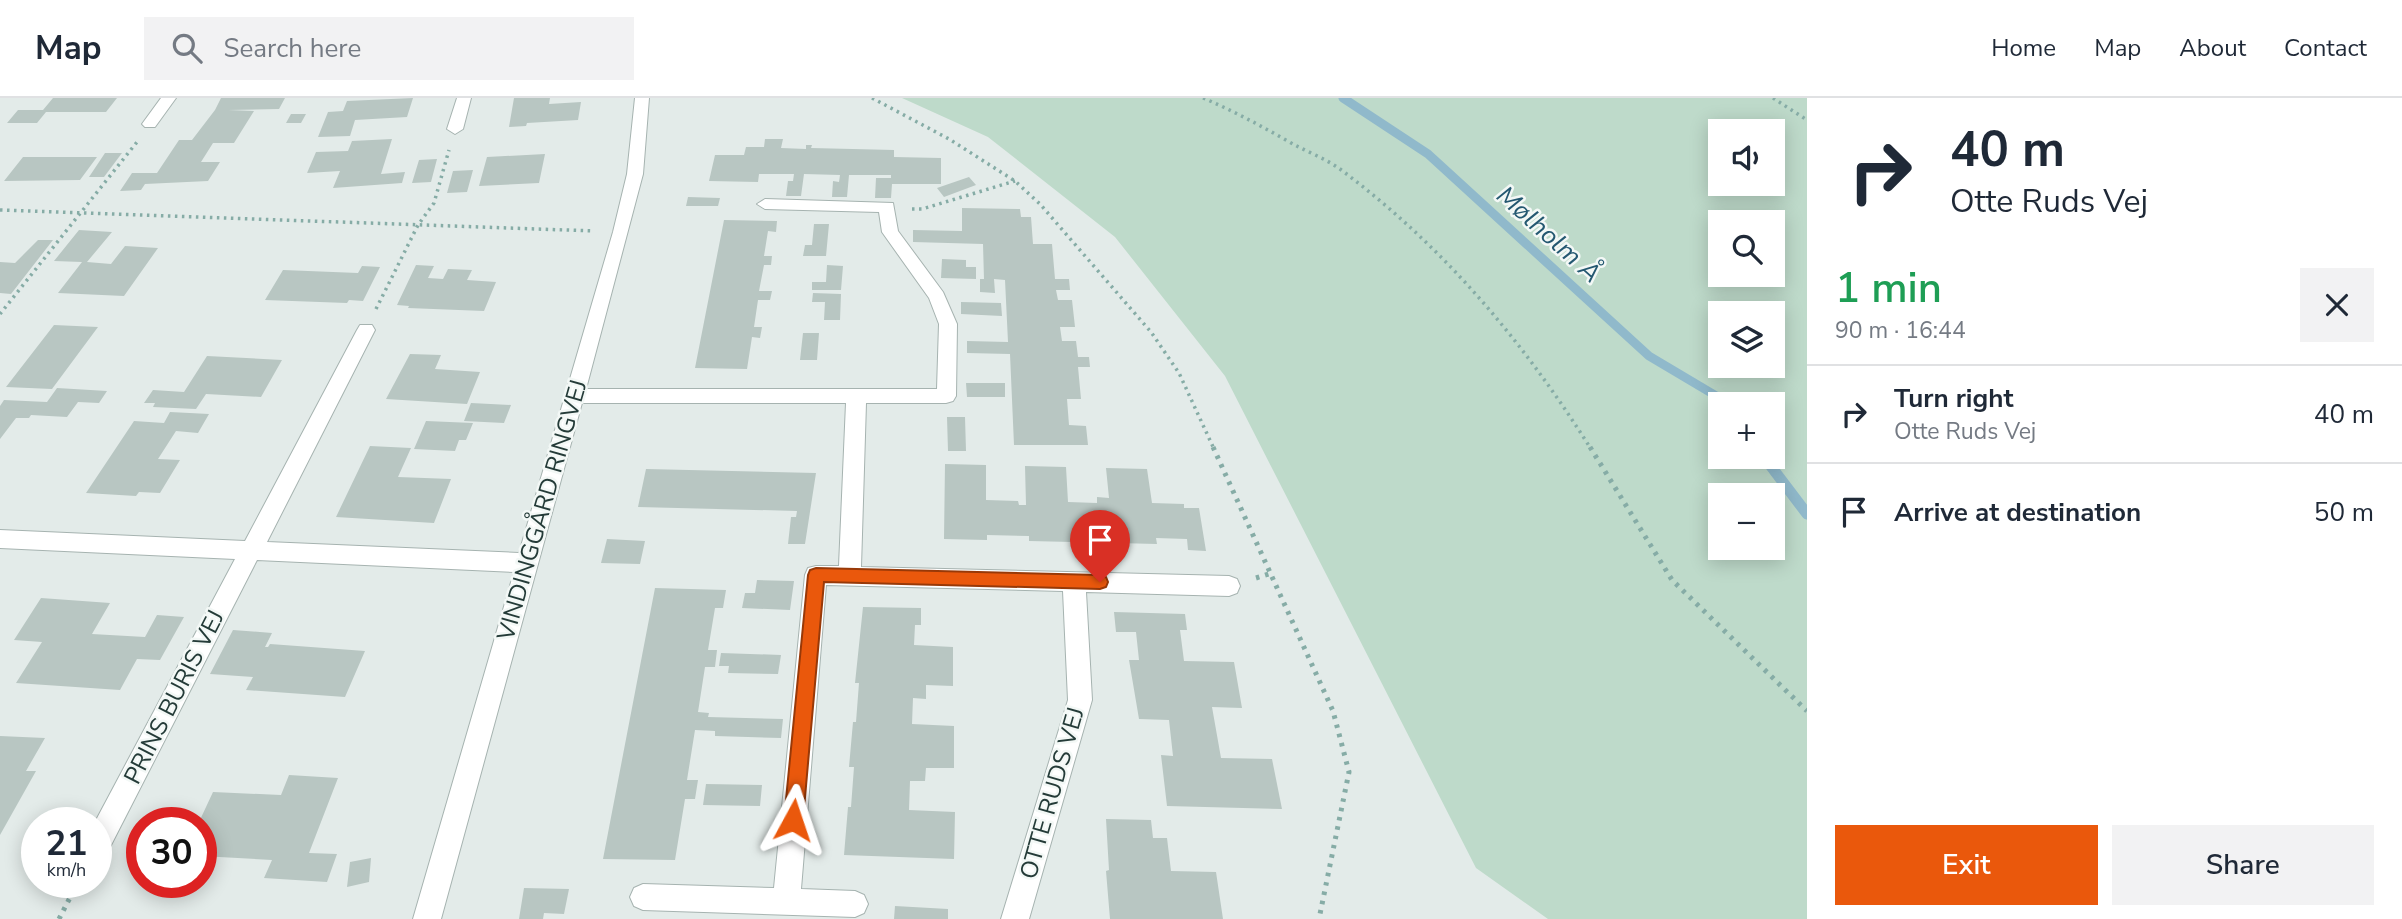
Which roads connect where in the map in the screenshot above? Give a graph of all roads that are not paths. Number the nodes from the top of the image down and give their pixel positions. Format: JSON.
{"nodes":[{"id":1,"x":169,"y":98,"type":"edge"},
{"id":2,"x":464,"y":98,"type":"edge"},
{"id":3,"x":642,"y":98,"type":"edge"},
{"id":4,"x":150,"y":124,"type":"road end"},
{"id":5,"x":455,"y":129,"type":"road end"},
{"id":6,"x":765,"y":204,"type":"dead end"},
{"id":7,"x":366,"y":330,"type":"road end"},
{"id":8,"x":574,"y":396,"type":"junction"},
{"id":9,"x":856,"y":397,"type":"junction"},
{"id":10,"x":0,"y":539,"type":"edge"},
{"id":11,"x":249,"y":551,"type":"junction"},
{"id":12,"x":526,"y":563,"type":"junction"},
{"id":13,"x":850,"y":576,"type":"junction"},
{"id":14,"x":1074,"y":582,"type":"junction"},
{"id":15,"x":1229,"y":586,"type":"dead end"},
{"id":16,"x":112,"y":819,"type":"edge"},
{"id":17,"x":643,"y":898,"type":"dead end"},
{"id":18,"x":786,"y":902,"type":"junction"},
{"id":19,"x":855,"y":904,"type":"dead end"},
{"id":20,"x":427,"y":919,"type":"edge"},
{"id":21,"x":1015,"y":919,"type":"edge"}],
"edges":[{"from":1,"to":4,"type":"street"},
{"from":2,"to":5,"type":"street"},
{"from":3,"to":8,"type":"street","name":"VINDINGGÅRD RINGVEJ"},
{"from":6,"to":9,"type":"street"},
{"from":7,"to":11,"type":"street","name":"PRINS BURIS VEJ"},
{"from":8,"to":9,"type":"street"},
{"from":8,"to":12,"type":"street","name":"VINDINGGÅRD RINGVEJ"},
{"from":9,"to":13,"type":"street"},
{"from":10,"to":11,"type":"street"},
{"from":11,"to":12,"type":"street"},
{"from":11,"to":16,"type":"street","name":"PRINS BURIS VEJ"},
{"from":12,"to":20,"type":"street","name":"VINDINGGÅRD RINGVEJ"},
{"from":13,"to":14,"type":"street"},
{"from":13,"to":18,"type":"street"},
{"from":14,"to":15,"type":"street"},
{"from":14,"to":21,"type":"street","name":"OTTE RUDS VEJ"},
{"from":17,"to":18,"type":"street"},
{"from":18,"to":19,"type":"street"}]}
